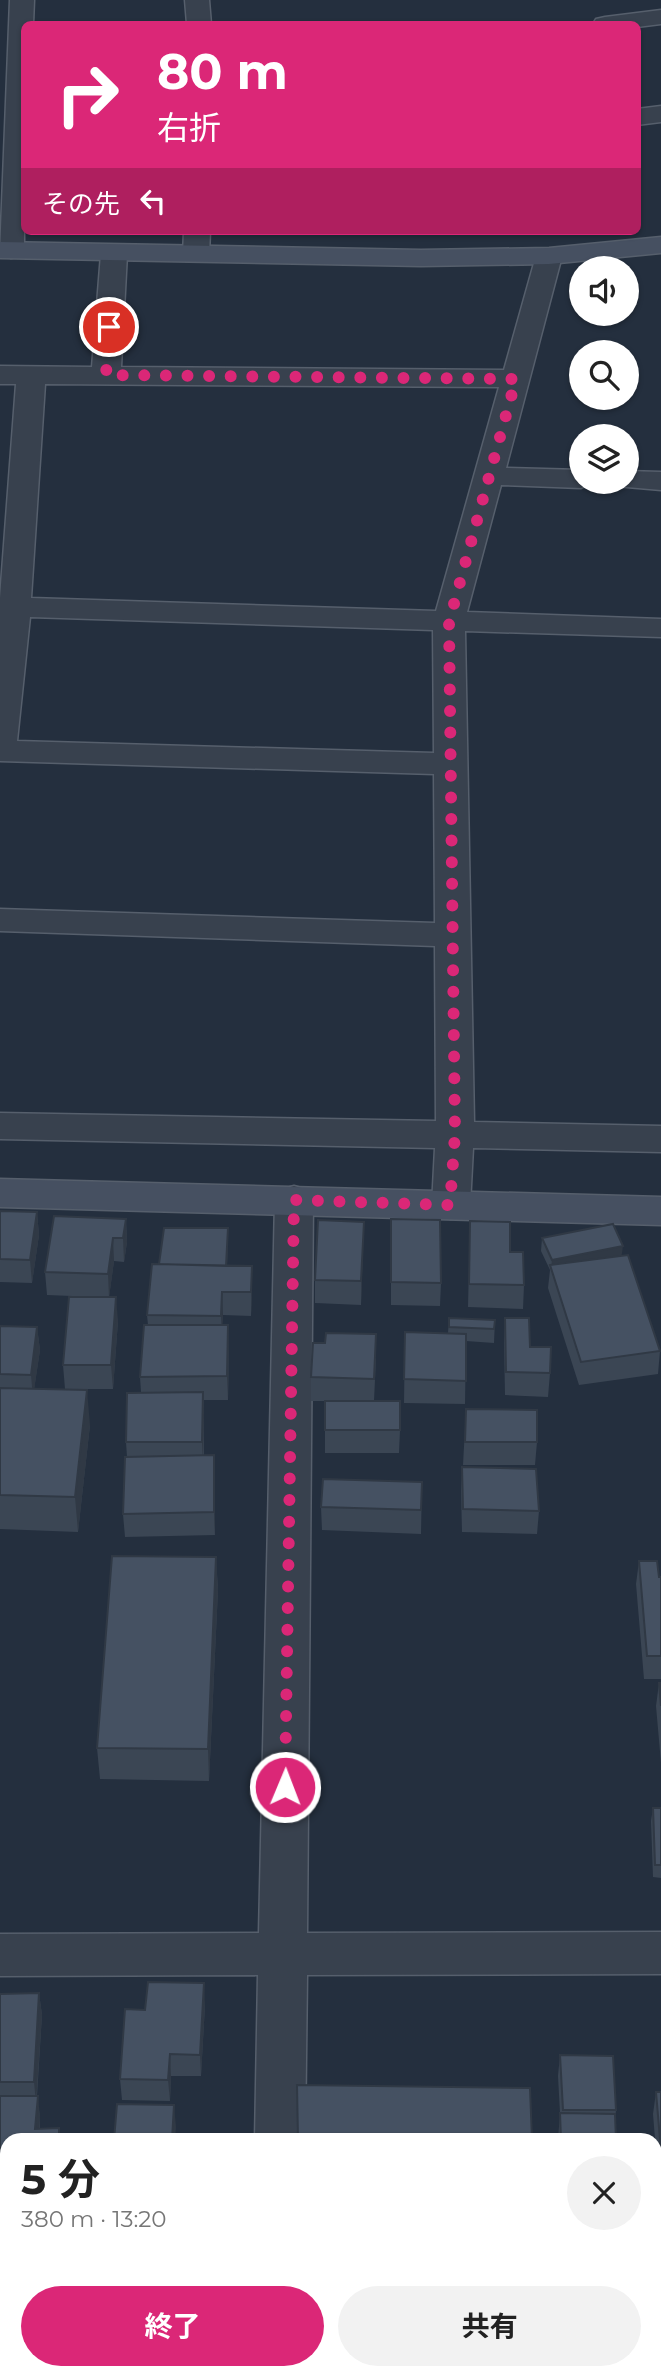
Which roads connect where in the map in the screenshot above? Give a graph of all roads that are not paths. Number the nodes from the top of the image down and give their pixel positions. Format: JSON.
{"nodes":[{"id":1,"x":22,"y":0,"type":"edge"},
{"id":2,"x":197,"y":0,"type":"edge"},
{"id":3,"x":661,"y":17,"type":"edge"},
{"id":4,"x":199,"y":21,"type":"edge"},
{"id":5,"x":629,"y":21,"type":"edge"},
{"id":6,"x":661,"y":114,"type":"edge"},
{"id":7,"x":641,"y":116,"type":"edge"},
{"id":8,"x":196,"y":243,"type":"edge"},
{"id":9,"x":661,"y":245,"type":"edge"},
{"id":10,"x":6,"y":250,"type":"edge"},
{"id":11,"x":114,"y":254,"type":"junction"},
{"id":12,"x":549,"y":256,"type":"junction"},
{"id":13,"x":106,"y":375,"type":"junction"},
{"id":14,"x":0,"y":376,"type":"edge"},
{"id":15,"x":30,"y":376,"type":"junction"},
{"id":16,"x":516,"y":379,"type":"junction"},
{"id":17,"x":489,"y":476,"type":"junction"},
{"id":18,"x":569,"y":479,"type":"edge"},
{"id":19,"x":639,"y":480,"type":"edge"},
{"id":20,"x":661,"y":481,"type":"edge"},
{"id":21,"x":15,"y":607,"type":"junction"},
{"id":22,"x":449,"y":622,"type":"junction"},
{"id":23,"x":661,"y":628,"type":"edge"},
{"id":24,"x":0,"y":749,"type":"edge"},
{"id":25,"x":451,"y":764,"type":"junction"},
{"id":26,"x":0,"y":920,"type":"edge"},
{"id":27,"x":453,"y":935,"type":"junction"},
{"id":28,"x":0,"y":1126,"type":"edge"},
{"id":29,"x":455,"y":1134,"type":"junction"},
{"id":30,"x":661,"y":1139,"type":"edge"},
{"id":31,"x":0,"y":1193,"type":"edge"},
{"id":32,"x":294,"y":1200,"type":"junction"},
{"id":33,"x":450,"y":1205,"type":"junction"},
{"id":34,"x":661,"y":1211,"type":"edge"},
{"id":35,"x":661,"y":1953,"type":"edge"},
{"id":36,"x":283,"y":1954,"type":"junction"},
{"id":37,"x":0,"y":1955,"type":"edge"},
{"id":38,"x":280,"y":2133,"type":"edge"}],
"edges":[{"from":1,"to":10,"type":"street"},
{"from":2,"to":4,"type":"street"},
{"from":3,"to":5,"type":"street"},
{"from":6,"to":7,"type":"street"},
{"from":8,"to":11,"type":"street"},
{"from":8,"to":12,"type":"street"},
{"from":9,"to":12,"type":"street"},
{"from":10,"to":11,"type":"street"},
{"from":11,"to":13,"type":"street"},
{"from":12,"to":16,"type":"street"},
{"from":13,"to":15,"type":"street"},
{"from":13,"to":16,"type":"street"},
{"from":14,"to":15,"type":"street"},
{"from":15,"to":21,"type":"street"},
{"from":16,"to":17,"type":"street"},
{"from":17,"to":18,"type":"street"},
{"from":17,"to":22,"type":"street"},
{"from":19,"to":20,"type":"street"},
{"from":21,"to":22,"type":"street"},
{"from":21,"to":24,"type":"street"},
{"from":22,"to":23,"type":"street"},
{"from":22,"to":25,"type":"street"},
{"from":24,"to":25,"type":"street"},
{"from":25,"to":27,"type":"street"},
{"from":26,"to":27,"type":"street"},
{"from":27,"to":29,"type":"street"},
{"from":28,"to":29,"type":"street"},
{"from":29,"to":30,"type":"street"},
{"from":29,"to":33,"type":"street"},
{"from":31,"to":32,"type":"street"},
{"from":32,"to":33,"type":"street"},
{"from":32,"to":36,"type":"street"},
{"from":33,"to":34,"type":"street"},
{"from":35,"to":36,"type":"street"},
{"from":36,"to":37,"type":"street"},
{"from":36,"to":38,"type":"street"}]}
